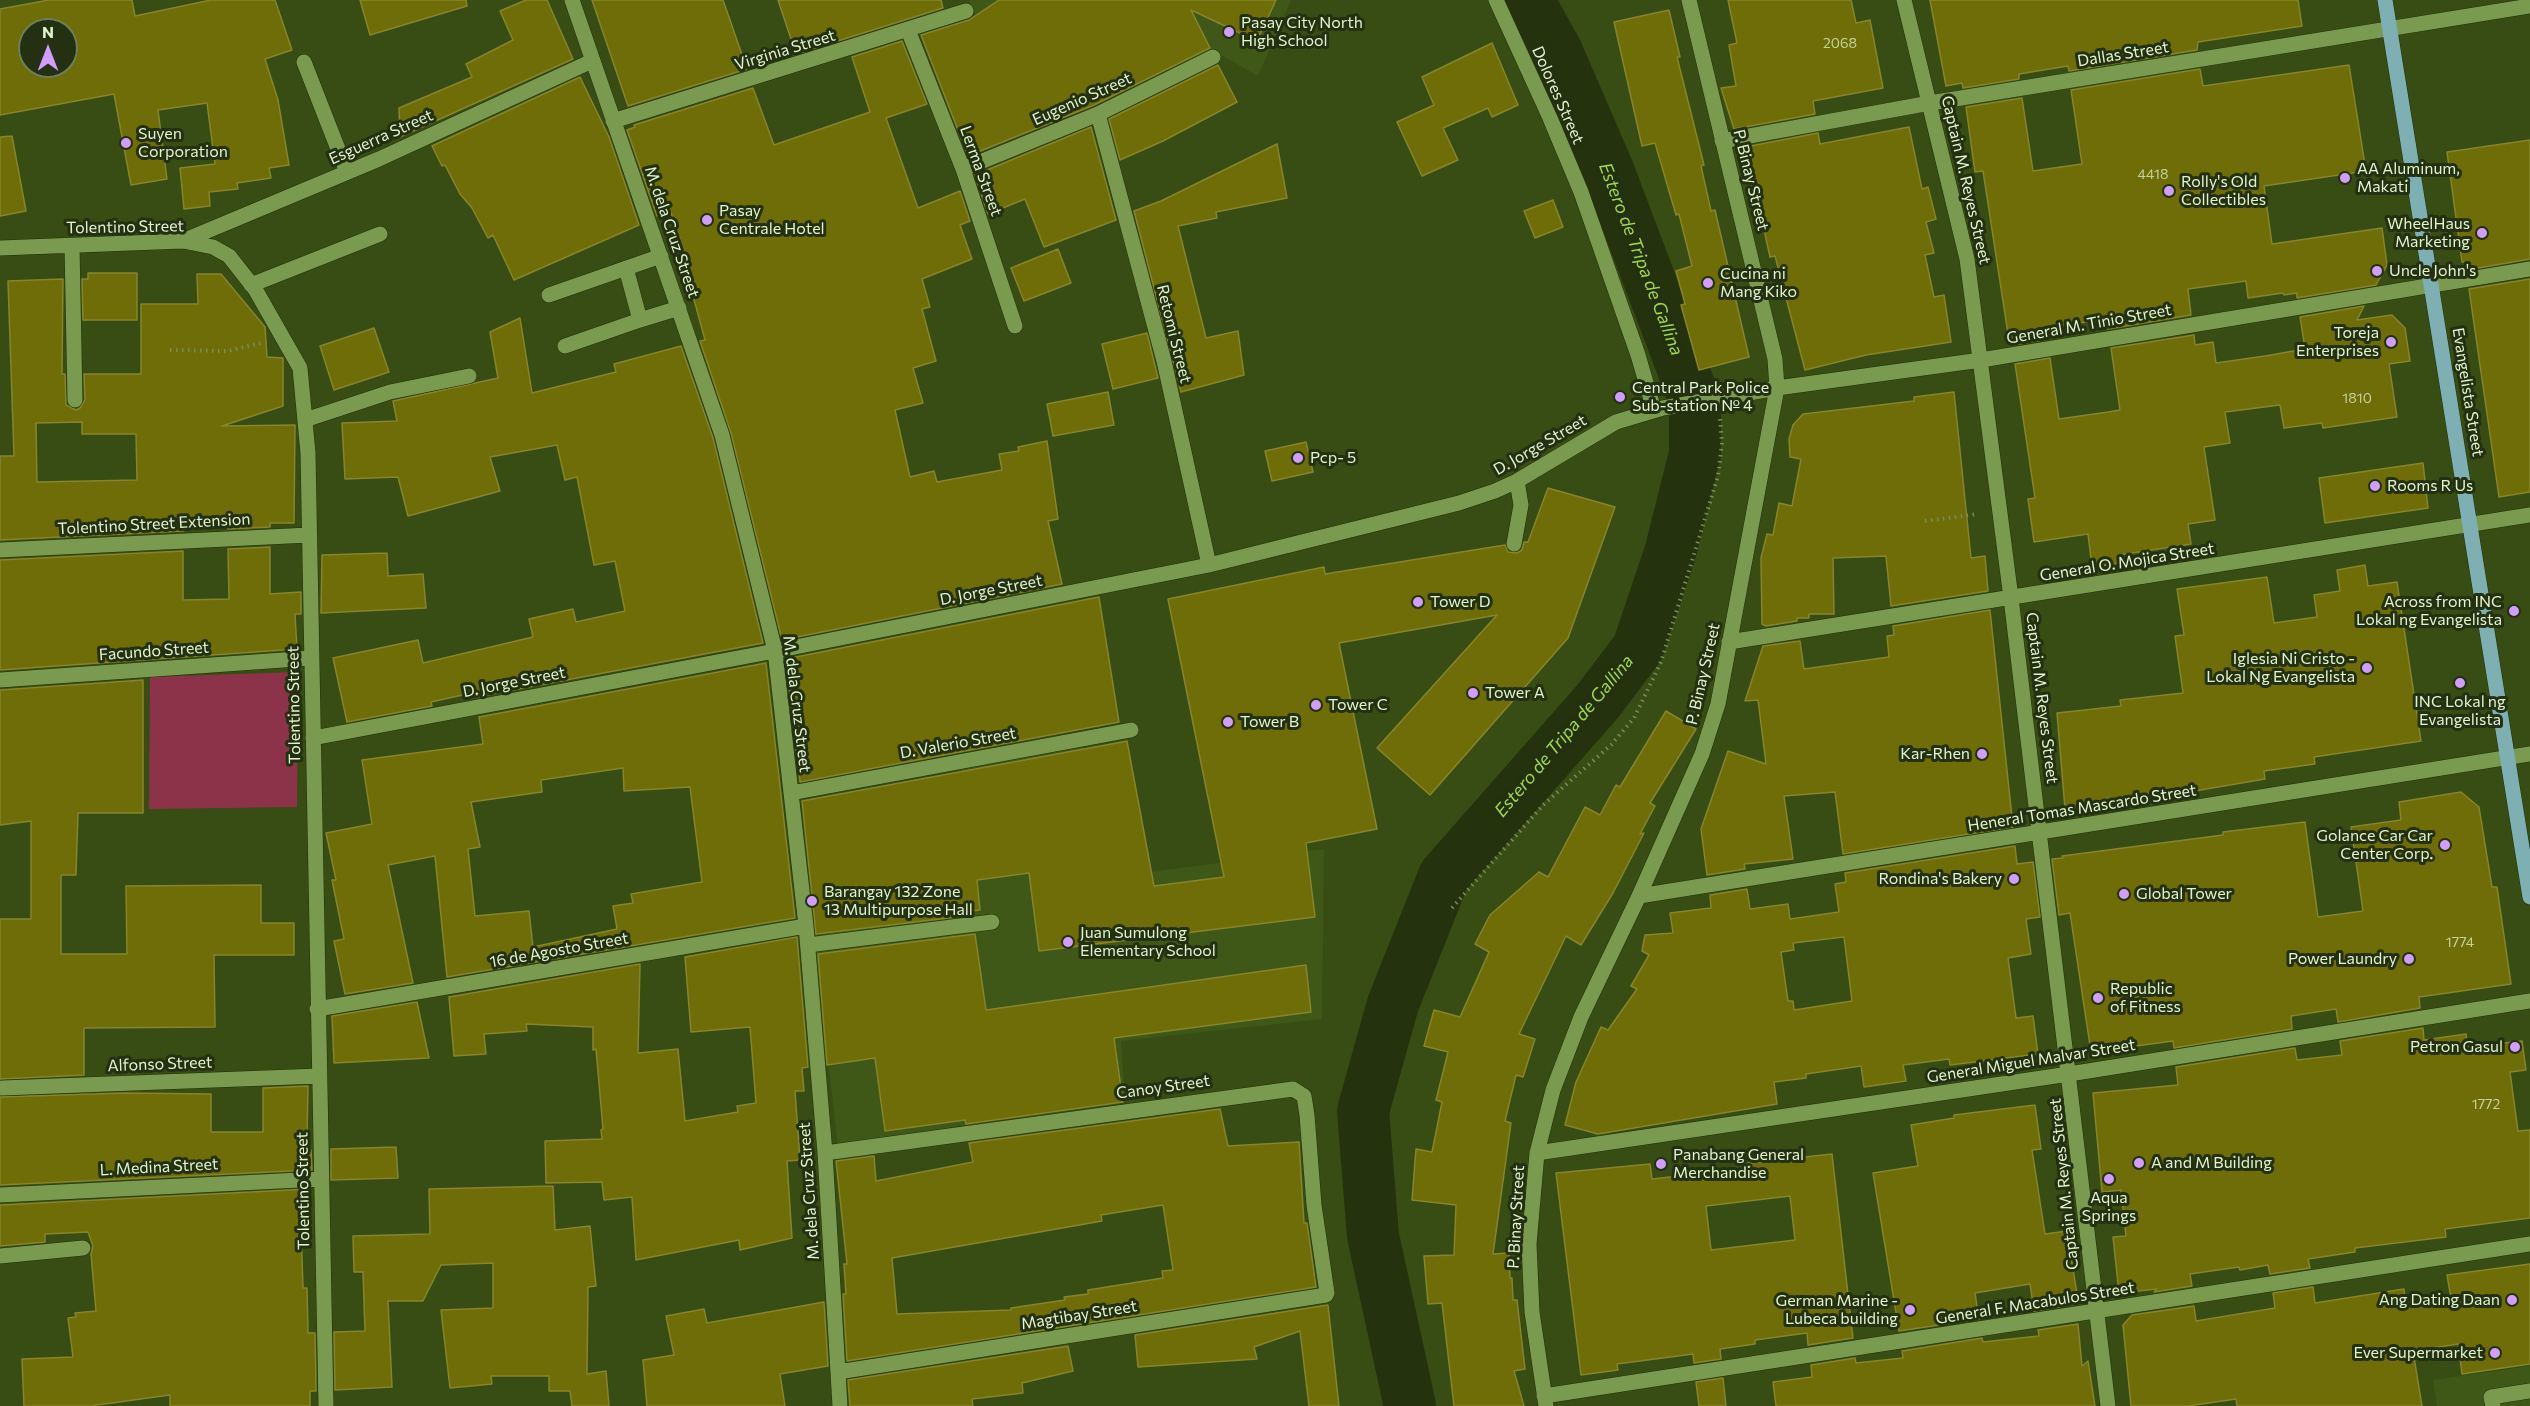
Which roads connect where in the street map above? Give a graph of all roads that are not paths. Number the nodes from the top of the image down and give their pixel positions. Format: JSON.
{"nodes":[{"id":1,"x":572,"y":0,"type":"edge"},
{"id":2,"x":1496,"y":0,"type":"edge"},
{"id":3,"x":1689,"y":0,"type":"edge"},
{"id":4,"x":1904,"y":0,"type":"edge"},
{"id":5,"x":2385,"y":0,"type":"edge"},
{"id":6,"x":2530,"y":6,"type":"edge"},
{"id":7,"x":966,"y":11,"type":"dead end"},
{"id":8,"x":2390,"y":28,"type":"junction"},
{"id":9,"x":908,"y":30,"type":"junction"},
{"id":10,"x":1213,"y":57,"type":"dead end"},
{"id":11,"x":592,"y":61,"type":"junction"},
{"id":12,"x":304,"y":62,"type":"dead end"},
{"id":13,"x":1930,"y":103,"type":"junction"},
{"id":14,"x":1098,"y":114,"type":"junction"},
{"id":15,"x":614,"y":122,"type":"junction"},
{"id":16,"x":1722,"y":141,"type":"junction"},
{"id":17,"x":963,"y":169,"type":"junction"},
{"id":18,"x":347,"y":172,"type":"junction"},
{"id":19,"x":381,"y":234,"type":"dead end"},
{"id":20,"x":183,"y":241,"type":"junction"},
{"id":21,"x":72,"y":246,"type":"junction"},
{"id":22,"x":0,"y":248,"type":"edge"},
{"id":23,"x":661,"y":256,"type":"junction"},
{"id":24,"x":626,"y":267,"type":"junction"},
{"id":25,"x":2530,"y":268,"type":"edge"},
{"id":26,"x":2432,"y":284,"type":"junction"},
{"id":27,"x":251,"y":285,"type":"junction"},
{"id":28,"x":549,"y":295,"type":"dead end"},
{"id":29,"x":679,"y":308,"type":"junction"},
{"id":30,"x":640,"y":320,"type":"junction"},
{"id":31,"x":1015,"y":326,"type":"dead end"},
{"id":32,"x":565,"y":346,"type":"dead end"},
{"id":33,"x":1981,"y":360,"type":"junction"},
{"id":34,"x":469,"y":376,"type":"dead end"},
{"id":35,"x":1777,"y":388,"type":"junction"},
{"id":36,"x":75,"y":400,"type":"dead end"},
{"id":37,"x":1658,"y":409,"type":"junction"},
{"id":38,"x":305,"y":420,"type":"junction"},
{"id":39,"x":1517,"y":481,"type":"junction"},
{"id":40,"x":2530,"y":515,"type":"edge"},
{"id":41,"x":2471,"y":526,"type":"junction"},
{"id":42,"x":309,"y":535,"type":"junction"},
{"id":43,"x":1514,"y":544,"type":"dead end"},
{"id":44,"x":0,"y":550,"type":"edge"},
{"id":45,"x":1209,"y":565,"type":"junction"},
{"id":46,"x":2011,"y":598,"type":"junction"},
{"id":47,"x":1729,"y":642,"type":"junction"},
{"id":48,"x":775,"y":651,"type":"junction"},
{"id":49,"x":311,"y":658,"type":"junction"},
{"id":50,"x":0,"y":680,"type":"edge"},
{"id":51,"x":1131,"y":730,"type":"dead end"},
{"id":52,"x":313,"y":738,"type":"junction"},
{"id":53,"x":2530,"y":754,"type":"edge"},
{"id":54,"x":2508,"y":758,"type":"junction"},
{"id":55,"x":791,"y":793,"type":"junction"},
{"id":56,"x":2040,"y":832,"type":"junction"},
{"id":57,"x":1639,"y":896,"type":"junction"},
{"id":58,"x":2530,"y":897,"type":"edge"},
{"id":59,"x":992,"y":922,"type":"dead end"},
{"id":60,"x":806,"y":926,"type":"junction"},
{"id":61,"x":808,"y":945,"type":"junction"},
{"id":62,"x":2530,"y":1001,"type":"edge"},
{"id":63,"x":317,"y":1009,"type":"junction"},
{"id":64,"x":2069,"y":1074,"type":"junction"},
{"id":65,"x":319,"y":1076,"type":"junction"},
{"id":66,"x":2,"y":1088,"type":"dead end"},
{"id":67,"x":825,"y":1153,"type":"junction"},
{"id":68,"x":1537,"y":1153,"type":"junction"},
{"id":69,"x":321,"y":1179,"type":"junction"},
{"id":70,"x":0,"y":1195,"type":"edge"},
{"id":71,"x":2530,"y":1244,"type":"edge"},
{"id":72,"x":83,"y":1248,"type":"dead end"},
{"id":73,"x":0,"y":1256,"type":"edge"},
{"id":74,"x":1326,"y":1295,"type":"joint"},
{"id":75,"x":2096,"y":1312,"type":"junction"},
{"id":76,"x":838,"y":1372,"type":"junction"},
{"id":77,"x":2530,"y":1391,"type":"edge"},
{"id":78,"x":1545,"y":1401,"type":"edge"},
{"id":79,"x":327,"y":1406,"type":"edge"},
{"id":80,"x":840,"y":1406,"type":"edge"},
{"id":81,"x":2108,"y":1406,"type":"edge"},
{"id":82,"x":2493,"y":1406,"type":"edge"}],
"edges":[{"from":1,"to":11,"type":"street","name":"M. dela Cruz Street"},
{"from":2,"to":37,"type":"street","name":"Dolores Street"},
{"from":3,"to":16,"type":"street","name":"P. Binay Street"},
{"from":4,"to":13,"type":"street","name":"Captain M. Reyes Street"},
{"from":5,"to":8,"type":"main road","name":"Evangelista Street"},
{"from":6,"to":8,"type":"street","name":"Dallas Street"},
{"from":7,"to":9,"type":"street","name":"Virginia Street"},
{"from":8,"to":13,"type":"street","name":"Dallas Street"},
{"from":8,"to":26,"type":"main road","name":"Evangelista Street"},
{"from":9,"to":15,"type":"street","name":"Virginia Street"},
{"from":9,"to":17,"type":"street","name":"Lerma Street"},
{"from":10,"to":14,"type":"street","name":"Eugenio Street"},
{"from":11,"to":15,"type":"street","name":"M. dela Cruz Street"},
{"from":11,"to":18,"type":"street","name":"Esguerra Street"},
{"from":12,"to":18,"type":"street"},
{"from":13,"to":16,"type":"street","name":"Dallas Street"},
{"from":13,"to":33,"type":"street","name":"Captain M. Reyes Street"},
{"from":14,"to":17,"type":"street","name":"Eugenio Street"},
{"from":14,"to":45,"type":"street","name":"Retomi Street"},
{"from":15,"to":23,"type":"street","name":"M. dela Cruz Street"},
{"from":16,"to":35,"type":"street","name":"P. Binay Street"},
{"from":17,"to":31,"type":"street","name":"Lerma Street"},
{"from":18,"to":20,"type":"street","name":"Esguerra Street"},
{"from":19,"to":27,"type":"street"},
{"from":20,"to":21,"type":"street","name":"Tolentino Street"},
{"from":20,"to":27,"type":"street","name":"Tolentino Street"},
{"from":21,"to":22,"type":"street","name":"Tolentino Street"},
{"from":21,"to":36,"type":"street"},
{"from":23,"to":24,"type":"street"},
{"from":23,"to":29,"type":"street","name":"M. dela Cruz Street"},
{"from":24,"to":28,"type":"street"},
{"from":24,"to":30,"type":"street"},
{"from":25,"to":26,"type":"street","name":"General M. Tinio Street"},
{"from":26,"to":33,"type":"street","name":"General M. Tinio Street"},
{"from":26,"to":41,"type":"main road","name":"Evangelista Street"},
{"from":27,"to":38,"type":"street","name":"Tolentino Street"},
{"from":29,"to":30,"type":"street"},
{"from":29,"to":48,"type":"street","name":"M. dela Cruz Street"},
{"from":30,"to":32,"type":"street"},
{"from":33,"to":35,"type":"street","name":"General M. Tinio Street"},
{"from":33,"to":46,"type":"street","name":"Captain M. Reyes Street"},
{"from":34,"to":38,"type":"street"},
{"from":35,"to":37,"type":"street","name":"General M. Tinio Street"},
{"from":35,"to":47,"type":"street","name":"P. Binay Street"},
{"from":37,"to":39,"type":"street","name":"D. Jorge Street"},
{"from":38,"to":42,"type":"street","name":"Tolentino Street"},
{"from":39,"to":43,"type":"street"},
{"from":39,"to":45,"type":"street","name":"D. Jorge Street"},
{"from":40,"to":41,"type":"street","name":"General O. Mojica Street"},
{"from":41,"to":46,"type":"street","name":"General O. Mojica Street"},
{"from":41,"to":54,"type":"main road","name":"Evangelista Street"},
{"from":42,"to":44,"type":"street","name":"Tolentino Street Extension"},
{"from":42,"to":49,"type":"street","name":"Tolentino Street"},
{"from":45,"to":48,"type":"street","name":"D. Jorge Street"},
{"from":46,"to":47,"type":"street","name":"General O. Mojica Street"},
{"from":46,"to":56,"type":"street","name":"Captain M. Reyes Street"},
{"from":47,"to":57,"type":"street","name":"P. Binay Street"},
{"from":48,"to":52,"type":"street","name":"D. Jorge Street"},
{"from":48,"to":55,"type":"street","name":"M. dela Cruz Street"},
{"from":49,"to":50,"type":"street","name":"Facundo Street"},
{"from":49,"to":52,"type":"street","name":"Tolentino Street"},
{"from":51,"to":55,"type":"street","name":"D. Valerio Street"},
{"from":52,"to":63,"type":"street","name":"Tolentino Street"},
{"from":53,"to":54,"type":"street","name":"Heneral Tomas Mascardo Street"},
{"from":54,"to":56,"type":"street","name":"Heneral Tomas Mascardo Street"},
{"from":54,"to":58,"type":"main road","name":"Evangelista Street"},
{"from":55,"to":60,"type":"street","name":"M. dela Cruz Street"},
{"from":56,"to":57,"type":"street","name":"Heneral Tomas Mascardo Street"},
{"from":56,"to":64,"type":"street","name":"Captain M. Reyes Street"},
{"from":57,"to":68,"type":"street","name":"P. Binay Street"},
{"from":59,"to":61,"type":"street"},
{"from":60,"to":61,"type":"street","name":"M. dela Cruz Street"},
{"from":60,"to":63,"type":"street","name":"16 de Agosto Street"},
{"from":61,"to":67,"type":"street","name":"M. dela Cruz Street"},
{"from":62,"to":64,"type":"street","name":"General Miguel Malvar Street"},
{"from":63,"to":65,"type":"street","name":"Tolentino Street"},
{"from":64,"to":68,"type":"street","name":"General Miguel Malvar Street"},
{"from":64,"to":75,"type":"street","name":"Captain M. Reyes Street"},
{"from":65,"to":66,"type":"street","name":"Alfonso Street"},
{"from":65,"to":69,"type":"street","name":"Tolentino Street"},
{"from":67,"to":74,"type":"street","name":"Canoy Street"},
{"from":67,"to":76,"type":"street","name":"M. dela Cruz Street"},
{"from":68,"to":78,"type":"street","name":"P. Binay Street"},
{"from":69,"to":70,"type":"street","name":"L. Medina Street"},
{"from":69,"to":79,"type":"street","name":"Tolentino Street"},
{"from":71,"to":75,"type":"street","name":"General F. Macabulos Street"},
{"from":72,"to":73,"type":"street"},
{"from":74,"to":76,"type":"street","name":"Magtibay Street"},
{"from":75,"to":78,"type":"street","name":"General F. Macabulos Street"},
{"from":75,"to":81,"type":"street","name":"Captain M. Reyes Street"},
{"from":76,"to":80,"type":"street","name":"M. dela Cruz Street"},
{"from":77,"to":82,"type":"street"}]}
